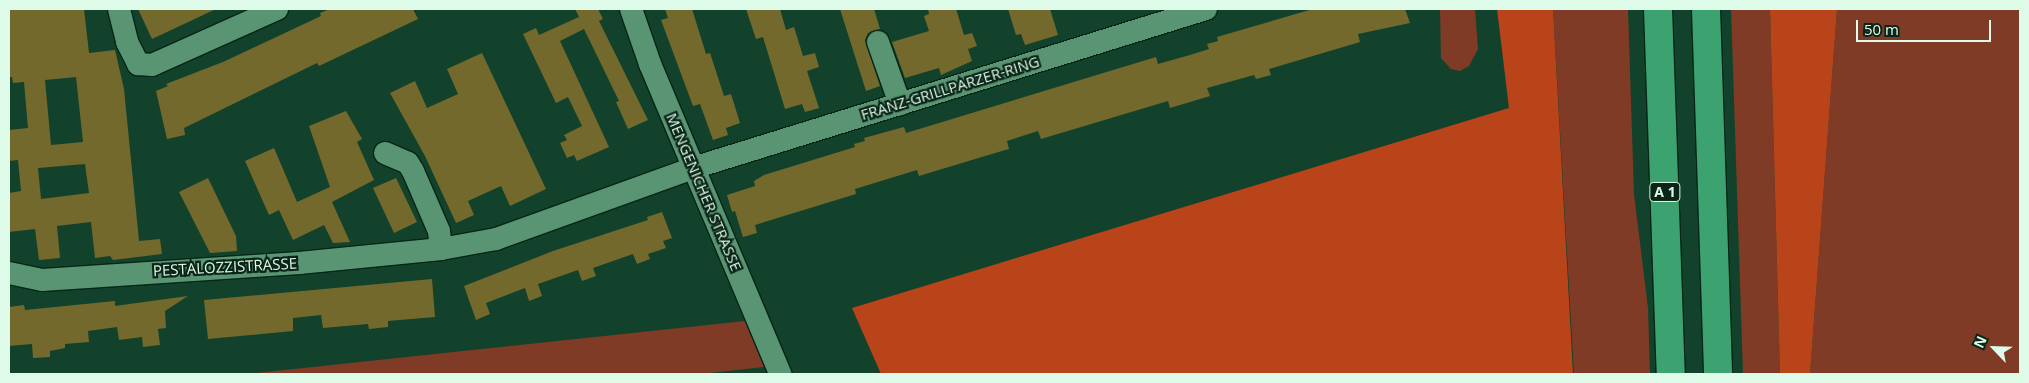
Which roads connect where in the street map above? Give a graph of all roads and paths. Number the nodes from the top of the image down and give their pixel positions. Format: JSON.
{"nodes":[{"id":1,"x":119,"y":9,"type":"edge"},
{"id":2,"x":277,"y":9,"type":"edge"},
{"id":3,"x":631,"y":9,"type":"edge"},
{"id":4,"x":1206,"y":9,"type":"edge"},
{"id":5,"x":1658,"y":9,"type":"edge"},
{"id":6,"x":1706,"y":9,"type":"edge"},
{"id":7,"x":878,"y":42,"type":"dead end"},
{"id":8,"x":900,"y":104,"type":"junction"},
{"id":9,"x":385,"y":153,"type":"dead end"},
{"id":10,"x":693,"y":168,"type":"junction"},
{"id":11,"x":441,"y":249,"type":"junction"},
{"id":12,"x":9,"y":273,"type":"edge"},
{"id":13,"x":780,"y":374,"type":"edge"},
{"id":14,"x":1671,"y":374,"type":"edge"},
{"id":15,"x":1718,"y":374,"type":"edge"}],
"edges":[{"from":1,"to":2,"type":"street"},
{"from":3,"to":10,"type":"street","name":"MENGENICHER STRASSE"},
{"from":4,"to":8,"type":"street","name":"FRANZ-GRILLPARZER-RING"},
{"from":5,"to":14,"type":"highway","number":"A 1"},
{"from":6,"to":15,"type":"highway"},
{"from":7,"to":8,"type":"street"},
{"from":8,"to":10,"type":"street","name":"FRANZ-GRILLPARZER-RING"},
{"from":9,"to":11,"type":"street"},
{"from":10,"to":11,"type":"street","name":"PESTALOZZISTRASSE"},
{"from":10,"to":13,"type":"street","name":"MENGENICHER STRASSE"},
{"from":11,"to":12,"type":"street","name":"PESTALOZZISTRASSE"}]}
